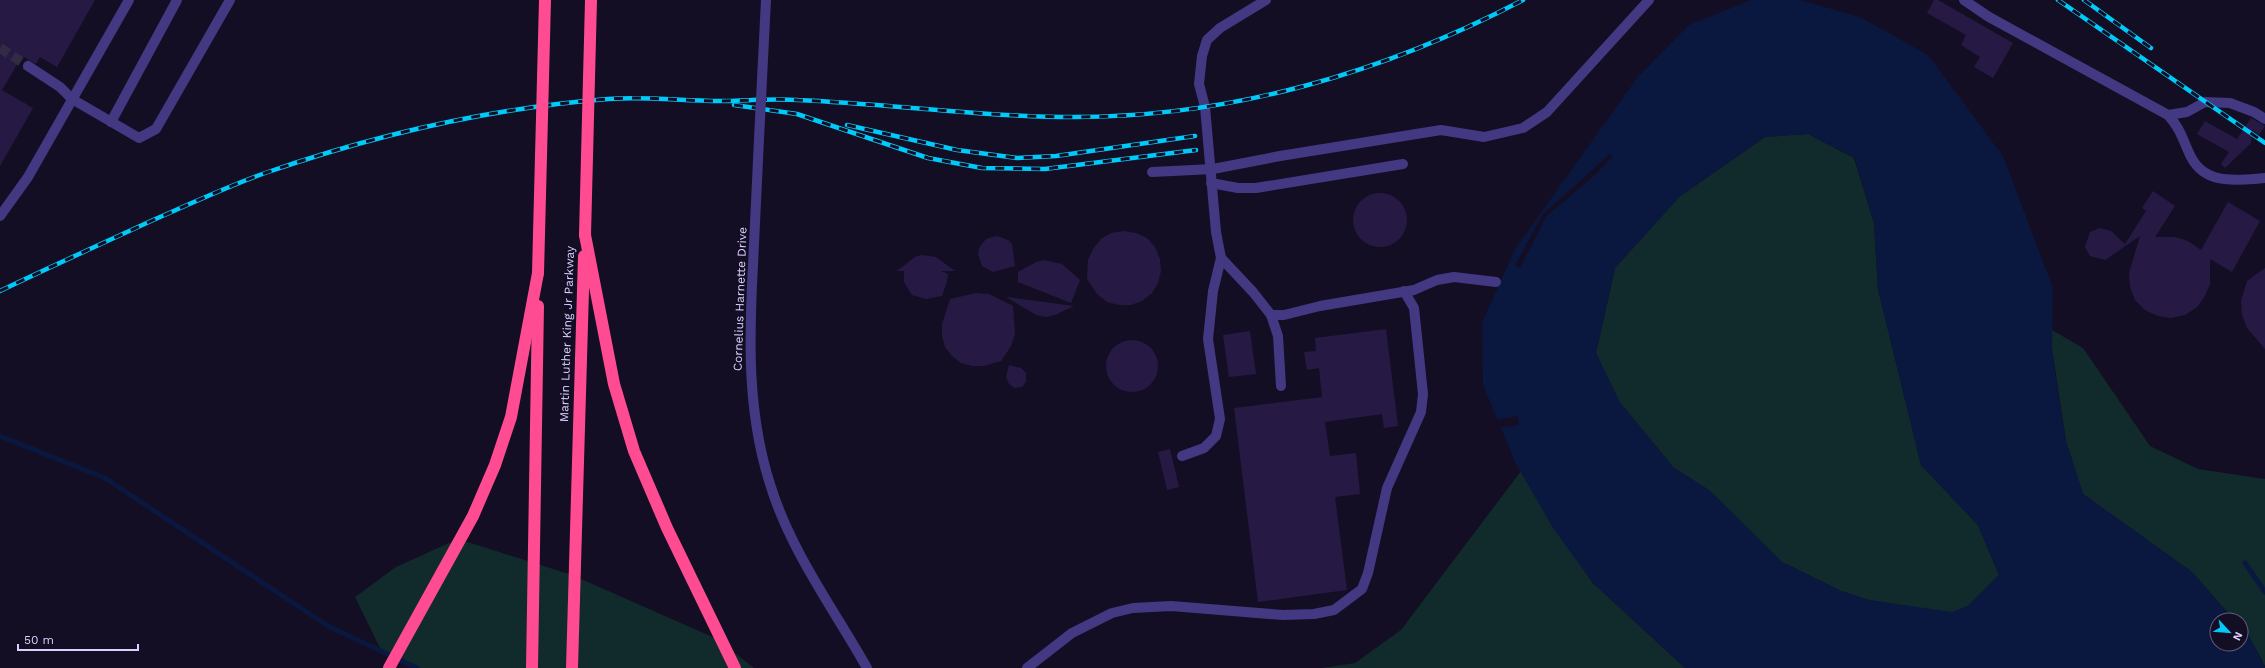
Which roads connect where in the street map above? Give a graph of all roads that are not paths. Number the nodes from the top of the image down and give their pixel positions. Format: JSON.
{"nodes":[{"id":1,"x":129,"y":0,"type":"edge"},
{"id":2,"x":177,"y":0,"type":"edge"},
{"id":3,"x":230,"y":0,"type":"edge"},
{"id":4,"x":545,"y":0,"type":"edge"},
{"id":5,"x":591,"y":0,"type":"edge"},
{"id":6,"x":766,"y":0,"type":"edge"},
{"id":7,"x":1266,"y":0,"type":"edge"},
{"id":8,"x":1649,"y":0,"type":"edge"},
{"id":9,"x":1964,"y":0,"type":"edge"},
{"id":10,"x":28,"y":66,"type":"tunnel mouth"},
{"id":11,"x":72,"y":99,"type":"junction"},
{"id":12,"x":2168,"y":115,"type":"junction"},
{"id":13,"x":2265,"y":119,"type":"edge"},
{"id":14,"x":110,"y":122,"type":"junction"},
{"id":15,"x":1403,"y":164,"type":"dead end"},
{"id":16,"x":1210,"y":170,"type":"junction"},
{"id":17,"x":1152,"y":172,"type":"dead end"},
{"id":18,"x":2265,"y":178,"type":"edge"},
{"id":19,"x":1211,"y":183,"type":"junction"},
{"id":20,"x":0,"y":216,"type":"edge"},
{"id":21,"x":584,"y":235,"type":"junction"},
{"id":22,"x":1221,"y":258,"type":"junction"},
{"id":23,"x":538,"y":273,"type":"junction"},
{"id":24,"x":1496,"y":282,"type":"dead end"},
{"id":25,"x":1404,"y":292,"type":"junction"},
{"id":26,"x":1271,"y":315,"type":"junction"},
{"id":27,"x":1281,"y":386,"type":"dead end"},
{"id":28,"x":1182,"y":456,"type":"dead end"},
{"id":29,"x":389,"y":668,"type":"edge"},
{"id":30,"x":532,"y":668,"type":"edge"},
{"id":31,"x":572,"y":668,"type":"edge"},
{"id":32,"x":734,"y":668,"type":"edge"},
{"id":33,"x":867,"y":668,"type":"edge"},
{"id":34,"x":1027,"y":668,"type":"edge"}],
"edges":[{"from":1,"to":11,"type":"street"},
{"from":2,"to":14,"type":"street"},
{"from":3,"to":14,"type":"street"},
{"from":4,"to":23,"type":"highway","bridge":true},
{"from":5,"to":21,"type":"highway","name":"Martin Luther King Jr Parkway","bridge":true},
{"from":6,"to":33,"type":"street","name":"Cornelius Harnette Drive","bridge":true},
{"from":7,"to":16,"type":"street"},
{"from":8,"to":16,"type":"street"},
{"from":9,"to":12,"type":"street"},
{"from":10,"to":11,"type":"street"},
{"from":11,"to":14,"type":"street"},
{"from":11,"to":20,"type":"street"},
{"from":12,"to":13,"type":"street"},
{"from":12,"to":18,"type":"street"},
{"from":15,"to":19,"type":"street"},
{"from":16,"to":17,"type":"street"},
{"from":16,"to":19,"type":"street"},
{"from":19,"to":22,"type":"street"},
{"from":21,"to":31,"type":"highway","name":"Martin Luther King Jr Parkway"},
{"from":21,"to":32,"type":"highway"},
{"from":22,"to":26,"type":"street"},
{"from":22,"to":28,"type":"street"},
{"from":23,"to":29,"type":"highway"},
{"from":23,"to":30,"type":"highway"},
{"from":24,"to":25,"type":"street"},
{"from":25,"to":26,"type":"street"},
{"from":25,"to":34,"type":"street"},
{"from":26,"to":27,"type":"street"}]}
